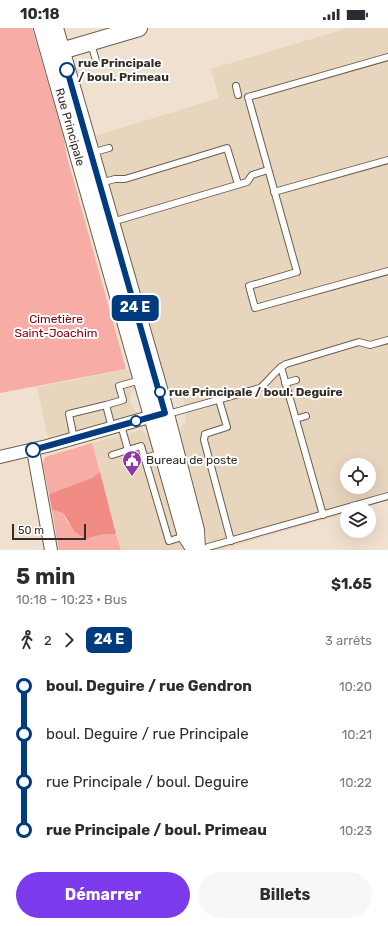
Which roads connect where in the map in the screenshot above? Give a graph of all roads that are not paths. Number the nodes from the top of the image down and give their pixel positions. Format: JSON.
{"nodes":[{"id":1,"x":42,"y":28,"type":"edge"},
{"id":2,"x":55,"y":28,"type":"edge"},
{"id":3,"x":140,"y":28,"type":"edge"},
{"id":4,"x":91,"y":42,"type":"junction"},
{"id":5,"x":56,"y":52,"type":"junction"},
{"id":6,"x":388,"y":57,"type":"edge"},
{"id":7,"x":96,"y":61,"type":"dead end"},
{"id":8,"x":236,"y":86,"type":"dead end"},
{"id":9,"x":238,"y":95,"type":"dead end"},
{"id":10,"x":109,"y":148,"type":"dead end"},
{"id":11,"x":91,"y":153,"type":"junction"},
{"id":12,"x":388,"y":160,"type":"edge"},
{"id":13,"x":268,"y":170,"type":"junction"},
{"id":14,"x":100,"y":183,"type":"junction"},
{"id":15,"x":238,"y":184,"type":"junction"},
{"id":16,"x":274,"y":192,"type":"junction"},
{"id":17,"x":105,"y":224,"type":"junction"},
{"id":18,"x":388,"y":271,"type":"edge"},
{"id":19,"x":388,"y":340,"type":"edge"},
{"id":20,"x":281,"y":367,"type":"junction"},
{"id":21,"x":143,"y":380,"type":"junction"},
{"id":22,"x":296,"y":380,"type":"dead end"},
{"id":23,"x":285,"y":383,"type":"junction"},
{"id":24,"x":219,"y":400,"type":"junction"},
{"id":25,"x":106,"y":405,"type":"junction"},
{"id":26,"x":159,"y":415,"type":"junction"},
{"id":27,"x":306,"y":416,"type":"dead end"},
{"id":28,"x":296,"y":419,"type":"junction"},
{"id":29,"x":117,"y":427,"type":"junction"},
{"id":30,"x":74,"y":439,"type":"junction"},
{"id":31,"x":33,"y":450,"type":"junction"},
{"id":32,"x":128,"y":450,"type":"junction"},
{"id":33,"x":163,"y":453,"type":"junction"},
{"id":34,"x":112,"y":455,"type":"dead end"},
{"id":35,"x":0,"y":457,"type":"edge"},
{"id":36,"x":145,"y":458,"type":"junction"},
{"id":37,"x":388,"y":496,"type":"edge"},
{"id":38,"x":323,"y":515,"type":"junction"},
{"id":39,"x":186,"y":536,"type":"junction"},
{"id":40,"x":231,"y":540,"type":"junction"},
{"id":41,"x":52,"y":550,"type":"edge"},
{"id":42,"x":196,"y":550,"type":"edge"},
{"id":43,"x":204,"y":550,"type":"edge"}],
"edges":[{"from":1,"to":5,"type":"street","name":"Rue Principale"},
{"from":2,"to":5,"type":"street","name":"Rue Principale"},
{"from":3,"to":4,"type":"street"},
{"from":4,"to":5,"type":"street"},
{"from":4,"to":7,"type":"lane"},
{"from":5,"to":11,"type":"street","name":"Rue Principale"},
{"from":5,"to":17,"type":"street","name":"Rue Principale"},
{"from":6,"to":13,"type":"lane"},
{"from":8,"to":9,"type":"lane"},
{"from":10,"to":11,"type":"lane"},
{"from":11,"to":14,"type":"street","name":"Rue Principale"},
{"from":12,"to":16,"type":"lane"},
{"from":13,"to":15,"type":"lane"},
{"from":13,"to":16,"type":"lane"},
{"from":14,"to":15,"type":"lane"},
{"from":14,"to":17,"type":"street","name":"Rue Principale"},
{"from":15,"to":17,"type":"lane"},
{"from":16,"to":18,"type":"lane"},
{"from":17,"to":21,"type":"street","name":"Rue Principale"},
{"from":17,"to":26,"type":"street","name":"Rue Principale"},
{"from":19,"to":20,"type":"lane"},
{"from":20,"to":23,"type":"lane"},
{"from":20,"to":24,"type":"lane"},
{"from":21,"to":25,"type":"lane"},
{"from":21,"to":26,"type":"street","name":"Rue Principale"},
{"from":22,"to":23,"type":"lane"},
{"from":23,"to":28,"type":"lane"},
{"from":24,"to":26,"type":"lane"},
{"from":24,"to":40,"type":"lane"},
{"from":25,"to":29,"type":"lane"},
{"from":25,"to":30,"type":"lane"},
{"from":26,"to":29,"type":"street"},
{"from":26,"to":33,"type":"street","name":"Rue Principale"},
{"from":26,"to":42,"type":"street","name":"Rue Principale"},
{"from":27,"to":28,"type":"lane"},
{"from":28,"to":38,"type":"lane"},
{"from":29,"to":30,"type":"street"},
{"from":29,"to":32,"type":"lane"},
{"from":30,"to":31,"type":"street"},
{"from":31,"to":35,"type":"street"},
{"from":31,"to":41,"type":"street"},
{"from":32,"to":34,"type":"lane"},
{"from":32,"to":36,"type":"lane"},
{"from":33,"to":36,"type":"lane"},
{"from":33,"to":39,"type":"street","name":"Rue Principale"},
{"from":36,"to":39,"type":"lane"},
{"from":37,"to":38,"type":"lane"},
{"from":38,"to":40,"type":"lane"},
{"from":39,"to":42,"type":"street","name":"Rue Principale"},
{"from":40,"to":43,"type":"lane"}]}
